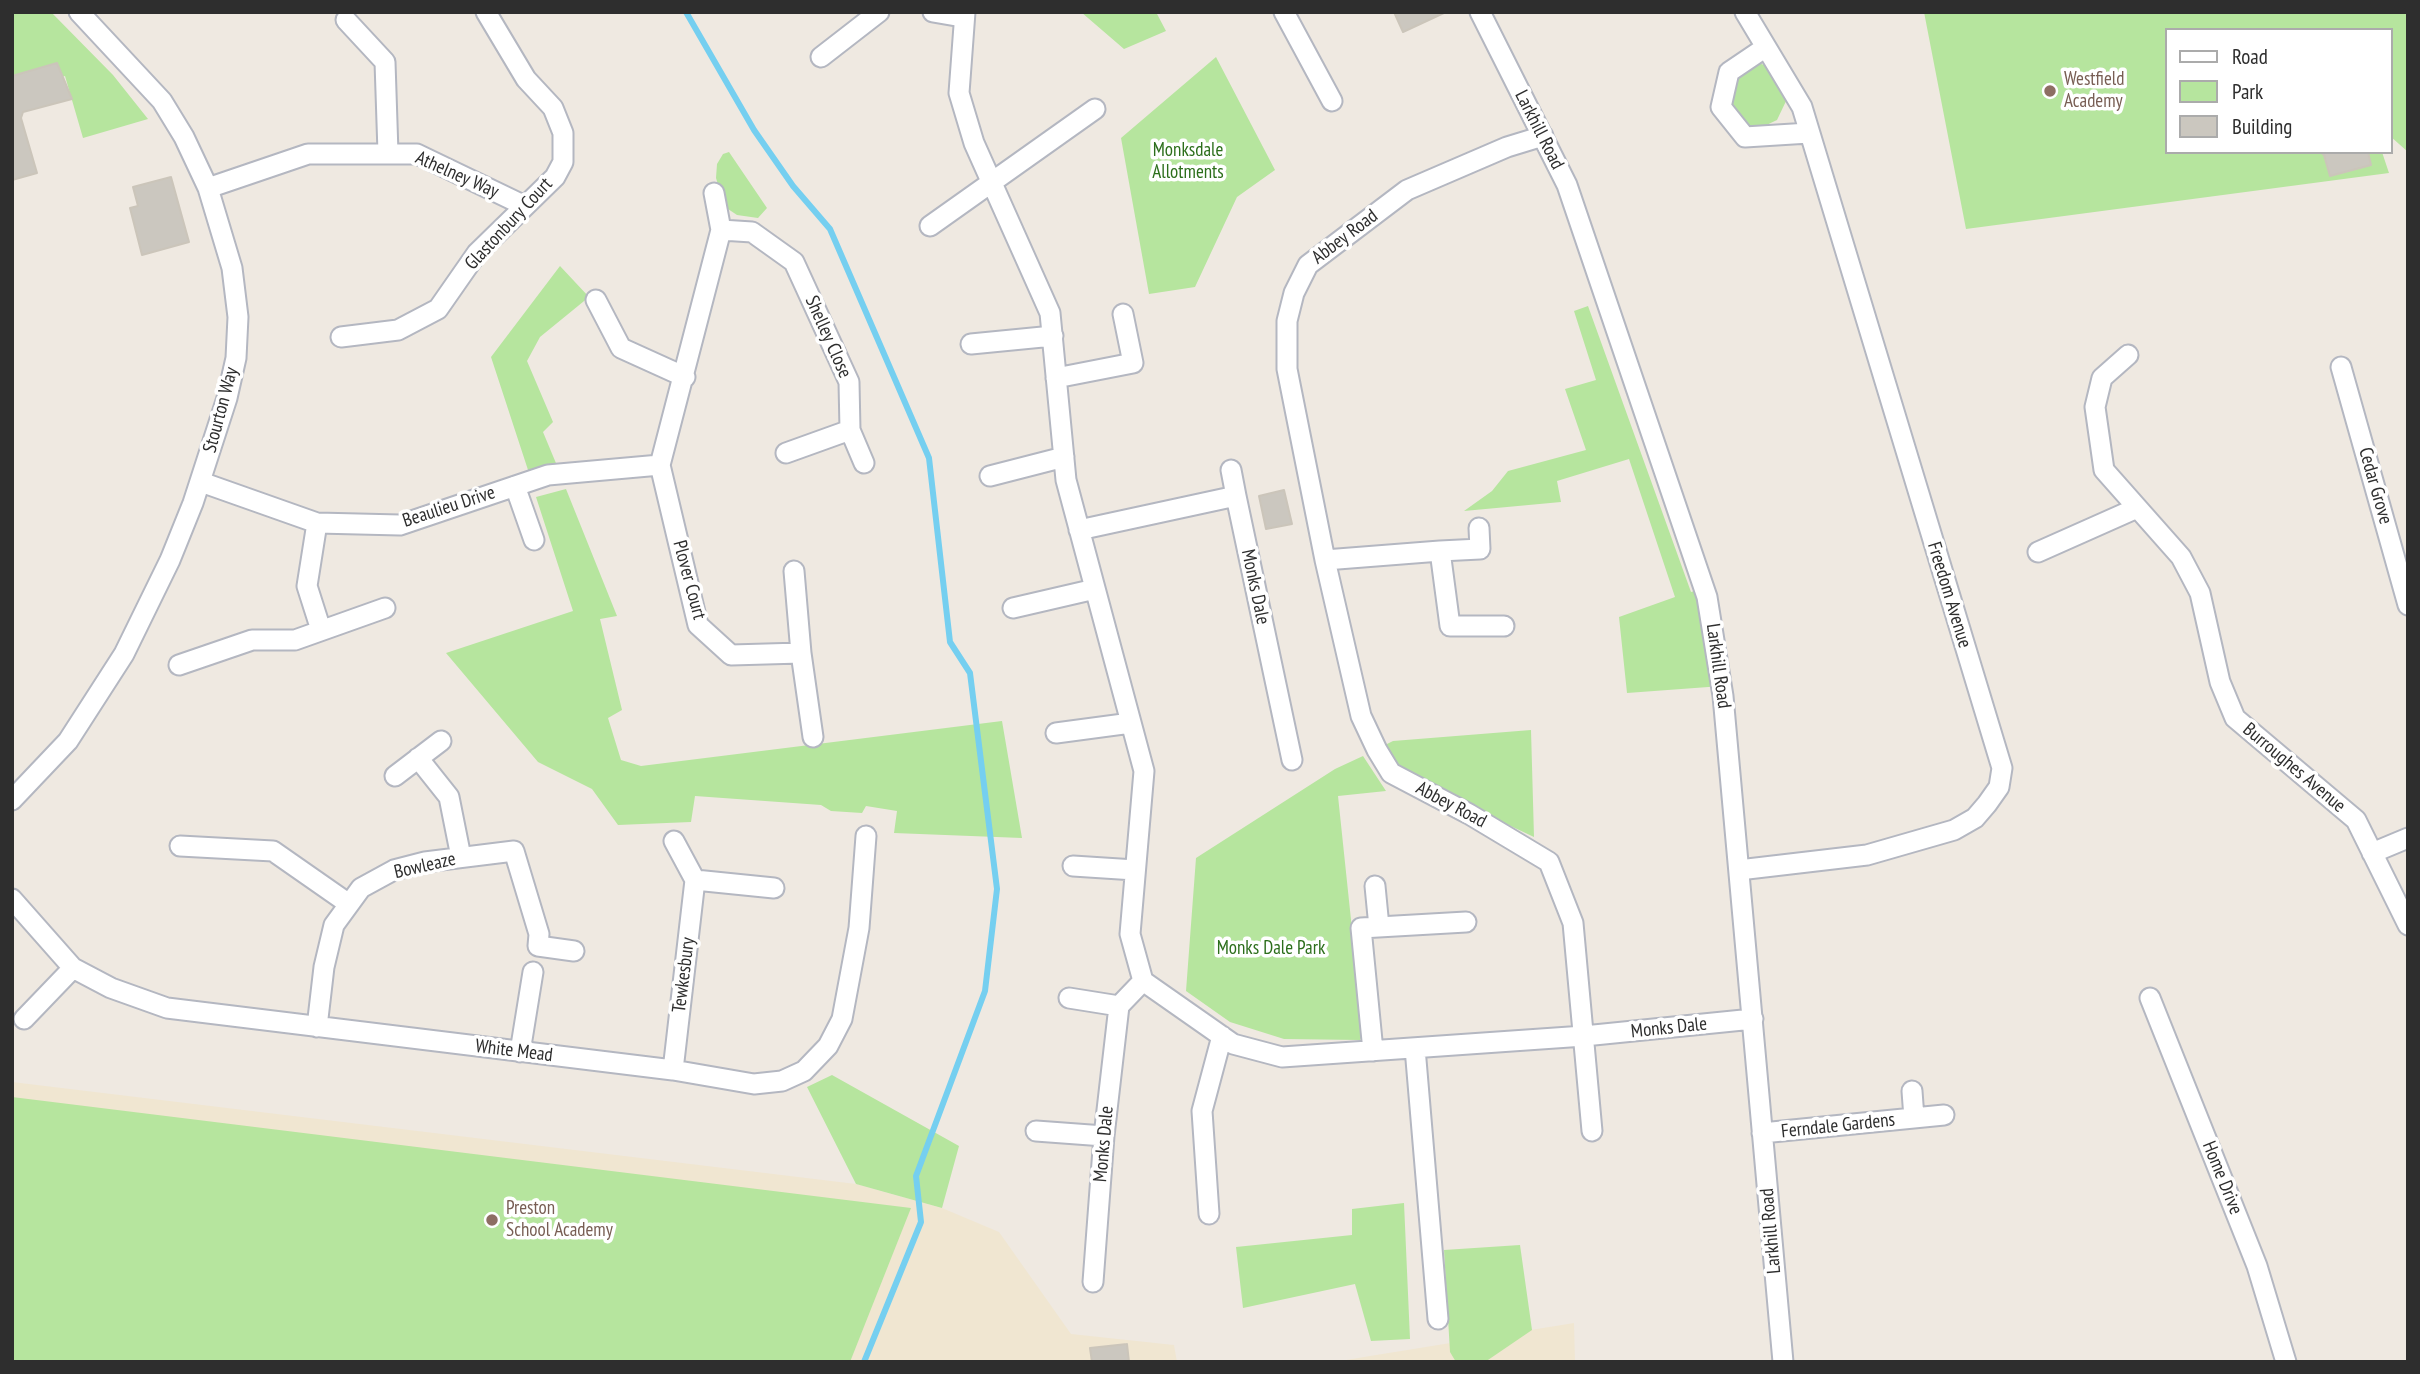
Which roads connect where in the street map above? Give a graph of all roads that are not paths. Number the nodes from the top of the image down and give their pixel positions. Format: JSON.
{"nodes":[{"id":1,"x":79,"y":12,"type":"edge"},
{"id":2,"x":486,"y":12,"type":"edge"},
{"id":3,"x":879,"y":12,"type":"edge"},
{"id":4,"x":933,"y":12,"type":"edge"},
{"id":5,"x":1284,"y":12,"type":"edge"},
{"id":6,"x":1480,"y":12,"type":"edge"},
{"id":7,"x":1747,"y":13,"type":"edge"},
{"id":8,"x":963,"y":15,"type":"edge"},
{"id":9,"x":346,"y":20,"type":"dead end"},
{"id":10,"x":1766,"y":47,"type":"junction"},
{"id":11,"x":821,"y":57,"type":"dead end"},
{"id":12,"x":1332,"y":101,"type":"dead end"},
{"id":13,"x":1095,"y":109,"type":"dead end"},
{"id":14,"x":1809,"y":133,"type":"junction"},
{"id":15,"x":1542,"y":136,"type":"junction"},
{"id":16,"x":388,"y":153,"type":"junction"},
{"id":17,"x":992,"y":184,"type":"junction"},
{"id":18,"x":208,"y":188,"type":"junction"},
{"id":19,"x":715,"y":192,"type":"dead end"},
{"id":20,"x":525,"y":206,"type":"junction"},
{"id":21,"x":930,"y":226,"type":"dead end"},
{"id":22,"x":721,"y":230,"type":"junction"},
{"id":23,"x":596,"y":299,"type":"dead end"},
{"id":24,"x":1123,"y":314,"type":"dead end"},
{"id":25,"x":1052,"y":336,"type":"junction"},
{"id":26,"x":341,"y":337,"type":"dead end"},
{"id":27,"x":971,"y":344,"type":"dead end"},
{"id":28,"x":2128,"y":355,"type":"dead end"},
{"id":29,"x":2342,"y":368,"type":"dead end"},
{"id":30,"x":685,"y":377,"type":"junction"},
{"id":31,"x":1056,"y":378,"type":"junction"},
{"id":32,"x":850,"y":430,"type":"junction"},
{"id":33,"x":786,"y":453,"type":"dead end"},
{"id":34,"x":1064,"y":457,"type":"junction"},
{"id":35,"x":864,"y":463,"type":"dead end"},
{"id":36,"x":660,"y":465,"type":"junction"},
{"id":37,"x":1231,"y":470,"type":"dead end"},
{"id":38,"x":990,"y":476,"type":"dead end"},
{"id":39,"x":201,"y":482,"type":"junction"},
{"id":40,"x":515,"y":486,"type":"junction"},
{"id":41,"x":1236,"y":496,"type":"junction"},
{"id":42,"x":2137,"y":508,"type":"junction"},
{"id":43,"x":317,"y":523,"type":"junction"},
{"id":44,"x":1479,"y":528,"type":"dead end"},
{"id":45,"x":1079,"y":530,"type":"junction"},
{"id":46,"x":534,"y":540,"type":"dead end"},
{"id":47,"x":1440,"y":551,"type":"junction"},
{"id":48,"x":2038,"y":552,"type":"dead end"},
{"id":49,"x":1325,"y":560,"type":"junction"},
{"id":50,"x":794,"y":571,"type":"dead end"},
{"id":51,"x":1095,"y":589,"type":"junction"},
{"id":52,"x":2408,"y":605,"type":"edge"},
{"id":53,"x":385,"y":608,"type":"dead end"},
{"id":54,"x":1013,"y":608,"type":"dead end"},
{"id":55,"x":1504,"y":626,"type":"dead end"},
{"id":56,"x":321,"y":630,"type":"junction"},
{"id":57,"x":801,"y":653,"type":"junction"},
{"id":58,"x":179,"y":665,"type":"dead end"},
{"id":59,"x":1131,"y":723,"type":"junction"},
{"id":60,"x":1056,"y":733,"type":"dead end"},
{"id":61,"x":813,"y":737,"type":"dead end"},
{"id":62,"x":441,"y":741,"type":"dead end"},
{"id":63,"x":418,"y":758,"type":"junction"},
{"id":64,"x":1292,"y":760,"type":"dead end"},
{"id":65,"x":395,"y":776,"type":"dead end"},
{"id":66,"x":12,"y":800,"type":"edge"},
{"id":67,"x":866,"y":836,"type":"dead end"},
{"id":68,"x":2408,"y":838,"type":"edge"},
{"id":69,"x":674,"y":841,"type":"dead end"},
{"id":70,"x":180,"y":846,"type":"dead end"},
{"id":71,"x":2372,"y":853,"type":"junction"},
{"id":72,"x":461,"y":857,"type":"junction"},
{"id":73,"x":1073,"y":866,"type":"dead end"},
{"id":74,"x":1135,"y":870,"type":"junction"},
{"id":75,"x":1739,"y":870,"type":"junction"},
{"id":76,"x":695,"y":880,"type":"junction"},
{"id":77,"x":1375,"y":886,"type":"dead end"},
{"id":78,"x":774,"y":888,"type":"dead end"},
{"id":79,"x":12,"y":899,"type":"edge"},
{"id":80,"x":349,"y":904,"type":"junction"},
{"id":81,"x":1466,"y":922,"type":"dead end"},
{"id":82,"x":2408,"y":925,"type":"edge"},
{"id":83,"x":1378,"y":927,"type":"junction"},
{"id":84,"x":574,"y":951,"type":"dead end"},
{"id":85,"x":535,"y":958,"type":"junction"},
{"id":86,"x":73,"y":968,"type":"junction"},
{"id":87,"x":1143,"y":981,"type":"junction"},
{"id":88,"x":1069,"y":998,"type":"dead end"},
{"id":89,"x":2150,"y":998,"type":"dead end"},
{"id":90,"x":1119,"y":1006,"type":"junction"},
{"id":91,"x":1753,"y":1019,"type":"junction"},
{"id":92,"x":24,"y":1020,"type":"dead end"},
{"id":93,"x":317,"y":1027,"type":"junction"},
{"id":94,"x":1222,"y":1036,"type":"junction"},
{"id":95,"x":1584,"y":1036,"type":"junction"},
{"id":96,"x":1415,"y":1048,"type":"junction"},
{"id":97,"x":1373,"y":1051,"type":"junction"},
{"id":98,"x":520,"y":1052,"type":"junction"},
{"id":99,"x":673,"y":1070,"type":"junction"},
{"id":100,"x":1912,"y":1091,"type":"dead end"},
{"id":101,"x":1944,"y":1115,"type":"dead end"},
{"id":102,"x":1914,"y":1118,"type":"junction"},
{"id":103,"x":1036,"y":1131,"type":"dead end"},
{"id":104,"x":1592,"y":1131,"type":"dead end"},
{"id":105,"x":1762,"y":1133,"type":"junction"},
{"id":106,"x":1104,"y":1136,"type":"junction"},
{"id":107,"x":1209,"y":1214,"type":"dead end"},
{"id":108,"x":1093,"y":1282,"type":"dead end"},
{"id":109,"x":1438,"y":1319,"type":"dead end"},
{"id":110,"x":1783,"y":1362,"type":"edge"},
{"id":111,"x":2286,"y":1362,"type":"edge"}],
"edges":[{"from":1,"to":18,"type":"street","name":"Stourton Way"},
{"from":2,"to":20,"type":"street","name":"Glastonbury Court"},
{"from":3,"to":11,"type":"street"},
{"from":4,"to":8,"type":"street"},
{"from":5,"to":12,"type":"street"},
{"from":6,"to":15,"type":"street","name":"Larkhill Road"},
{"from":7,"to":10,"type":"street","name":"Freedom Avenue"},
{"from":8,"to":17,"type":"street"},
{"from":9,"to":16,"type":"street","name":"Athelney Way"},
{"from":10,"to":14,"type":"street","name":"Freedom Avenue"},
{"from":10,"to":14,"type":"street"},
{"from":13,"to":17,"type":"street"},
{"from":14,"to":75,"type":"street","name":"Freedom Avenue"},
{"from":15,"to":49,"type":"street","name":"Abbey Road"},
{"from":15,"to":75,"type":"street","name":"Larkhill Road"},
{"from":16,"to":18,"type":"street","name":"Athelney Way"},
{"from":16,"to":20,"type":"street","name":"Athelney Way"},
{"from":17,"to":21,"type":"street"},
{"from":17,"to":25,"type":"street"},
{"from":18,"to":39,"type":"street","name":"Stourton Way"},
{"from":19,"to":22,"type":"street"},
{"from":20,"to":26,"type":"street","name":"Glastonbury Court"},
{"from":22,"to":30,"type":"street"},
{"from":22,"to":32,"type":"street","name":"Shelley Close"},
{"from":23,"to":30,"type":"street"},
{"from":24,"to":31,"type":"street"},
{"from":25,"to":27,"type":"street"},
{"from":25,"to":31,"type":"street"},
{"from":28,"to":42,"type":"street","name":"Burroughes Avenue"},
{"from":29,"to":52,"type":"street","name":"Cedar Grove"},
{"from":30,"to":36,"type":"street"},
{"from":31,"to":34,"type":"street"},
{"from":32,"to":33,"type":"street"},
{"from":32,"to":35,"type":"street"},
{"from":34,"to":38,"type":"street"},
{"from":34,"to":45,"type":"street"},
{"from":36,"to":40,"type":"street","name":"Beaulieu Drive"},
{"from":36,"to":57,"type":"street","name":"Plover Court"},
{"from":37,"to":41,"type":"street","name":"Monks Dale"},
{"from":39,"to":43,"type":"street","name":"Beaulieu Drive"},
{"from":39,"to":66,"type":"street","name":"Stourton Way"},
{"from":40,"to":43,"type":"street","name":"Beaulieu Drive"},
{"from":40,"to":46,"type":"street"},
{"from":41,"to":45,"type":"street"},
{"from":41,"to":64,"type":"street","name":"Monks Dale"},
{"from":42,"to":48,"type":"street"},
{"from":42,"to":71,"type":"street","name":"Burroughes Avenue"},
{"from":43,"to":56,"type":"street"},
{"from":44,"to":47,"type":"street"},
{"from":45,"to":51,"type":"street"},
{"from":47,"to":49,"type":"street"},
{"from":47,"to":55,"type":"street"},
{"from":49,"to":95,"type":"street","name":"Abbey Road"},
{"from":50,"to":57,"type":"street"},
{"from":51,"to":54,"type":"street"},
{"from":51,"to":59,"type":"street"},
{"from":53,"to":56,"type":"street"},
{"from":56,"to":58,"type":"street"},
{"from":57,"to":61,"type":"street"},
{"from":59,"to":60,"type":"street"},
{"from":59,"to":74,"type":"street"},
{"from":62,"to":63,"type":"street"},
{"from":63,"to":65,"type":"street"},
{"from":63,"to":72,"type":"street"},
{"from":67,"to":99,"type":"street","name":"White Mead"},
{"from":68,"to":71,"type":"street"},
{"from":69,"to":76,"type":"street"},
{"from":70,"to":80,"type":"street"},
{"from":71,"to":82,"type":"street","name":"Burroughes Avenue"},
{"from":72,"to":80,"type":"street","name":"Bowleaze"},
{"from":72,"to":85,"type":"street","name":"Bowleaze"},
{"from":73,"to":74,"type":"street"},
{"from":74,"to":87,"type":"street"},
{"from":75,"to":91,"type":"street","name":"Larkhill Road"},
{"from":76,"to":78,"type":"street"},
{"from":76,"to":99,"type":"street","name":"Tewkesbury"},
{"from":77,"to":83,"type":"street"},
{"from":79,"to":86,"type":"street","name":"White Mead"},
{"from":80,"to":93,"type":"street","name":"Bowleaze"},
{"from":81,"to":83,"type":"street"},
{"from":83,"to":97,"type":"street"},
{"from":84,"to":85,"type":"street"},
{"from":85,"to":98,"type":"street"},
{"from":86,"to":92,"type":"street"},
{"from":86,"to":93,"type":"street","name":"White Mead"},
{"from":87,"to":90,"type":"street"},
{"from":87,"to":94,"type":"street","name":"Monks Dale"},
{"from":88,"to":90,"type":"street"},
{"from":89,"to":111,"type":"street","name":"Home Drive"},
{"from":90,"to":106,"type":"street","name":"Monks Dale"},
{"from":91,"to":95,"type":"street","name":"Monks Dale"},
{"from":91,"to":105,"type":"street","name":"Larkhill Road"},
{"from":93,"to":98,"type":"street","name":"White Mead"},
{"from":94,"to":97,"type":"street","name":"Monks Dale"},
{"from":94,"to":107,"type":"street"},
{"from":95,"to":96,"type":"street","name":"Monks Dale"},
{"from":95,"to":104,"type":"street"},
{"from":96,"to":97,"type":"street","name":"Monks Dale"},
{"from":96,"to":109,"type":"street"},
{"from":98,"to":99,"type":"street","name":"White Mead"},
{"from":100,"to":102,"type":"street","name":"Ferndale Gardens"},
{"from":101,"to":102,"type":"street","name":"Ferndale Gardens"},
{"from":102,"to":105,"type":"street","name":"Ferndale Gardens"},
{"from":103,"to":106,"type":"street"},
{"from":105,"to":110,"type":"street","name":"Larkhill Road"},
{"from":106,"to":108,"type":"street","name":"Monks Dale"}]}
